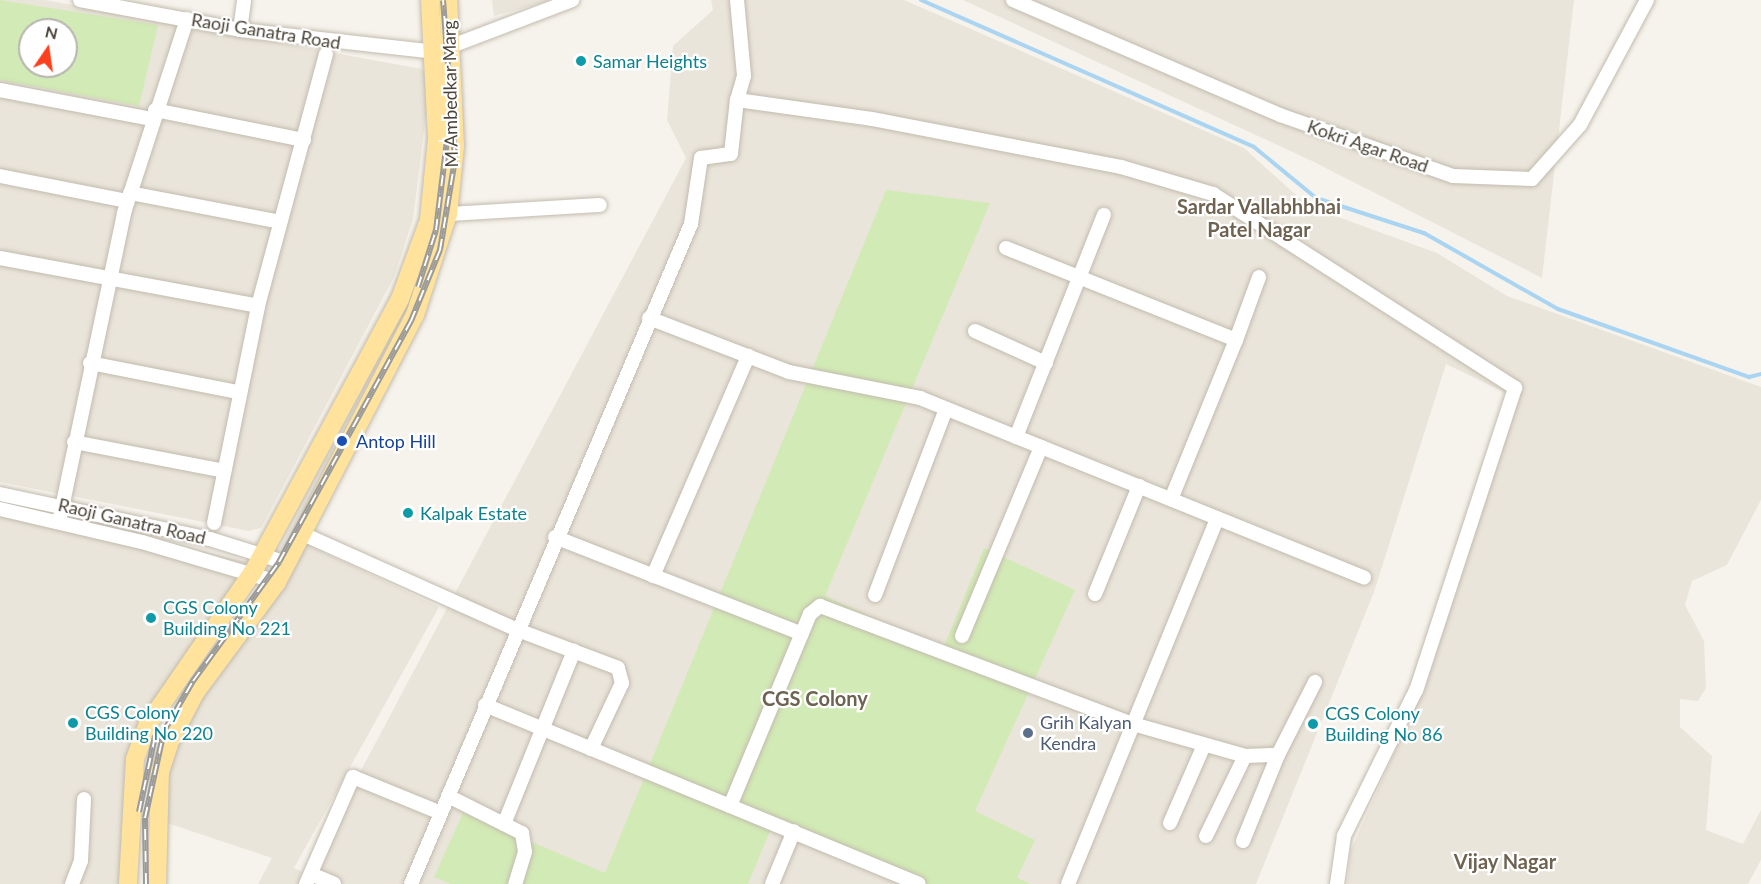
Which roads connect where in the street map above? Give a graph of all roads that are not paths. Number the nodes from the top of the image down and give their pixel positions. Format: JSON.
{"nodes":[{"id":1,"x":80,"y":0,"type":"edge"},
{"id":2,"x":244,"y":0,"type":"edge"},
{"id":3,"x":430,"y":0,"type":"edge"},
{"id":4,"x":448,"y":0,"type":"edge"},
{"id":5,"x":572,"y":0,"type":"edge"},
{"id":6,"x":737,"y":0,"type":"edge"},
{"id":7,"x":1013,"y":0,"type":"edge"},
{"id":8,"x":1647,"y":0,"type":"edge"},
{"id":9,"x":187,"y":19,"type":"junction"},
{"id":10,"x":240,"y":30,"type":"junction"},
{"id":11,"x":444,"y":49,"type":"junction"},
{"id":12,"x":326,"y":54,"type":"dead end"},
{"id":13,"x":0,"y":90,"type":"edge"},
{"id":14,"x":737,"y":100,"type":"junction"},
{"id":15,"x":154,"y":115,"type":"junction"},
{"id":16,"x":304,"y":140,"type":"junction"},
{"id":17,"x":0,"y":176,"type":"edge"},
{"id":18,"x":129,"y":197,"type":"junction"},
{"id":19,"x":600,"y":205,"type":"dead end"},
{"id":20,"x":448,"y":214,"type":"junction"},
{"id":21,"x":1104,"y":215,"type":"dead end"},
{"id":22,"x":280,"y":222,"type":"junction"},
{"id":23,"x":1006,"y":248,"type":"dead end"},
{"id":24,"x":0,"y":258,"type":"edge"},
{"id":25,"x":1259,"y":277,"type":"dead end"},
{"id":26,"x":109,"y":278,"type":"junction"},
{"id":27,"x":1080,"y":279,"type":"junction"},
{"id":28,"x":258,"y":306,"type":"junction"},
{"id":29,"x":649,"y":318,"type":"junction"},
{"id":30,"x":975,"y":331,"type":"dead end"},
{"id":31,"x":1236,"y":340,"type":"junction"},
{"id":32,"x":748,"y":356,"type":"junction"},
{"id":33,"x":90,"y":363,"type":"junction"},
{"id":34,"x":368,"y":363,"type":"junction"},
{"id":35,"x":1046,"y":363,"type":"junction"},
{"id":36,"x":386,"y":373,"type":"junction"},
{"id":37,"x":238,"y":392,"type":"junction"},
{"id":38,"x":946,"y":409,"type":"junction"},
{"id":39,"x":1016,"y":437,"type":"junction"},
{"id":40,"x":74,"y":442,"type":"junction"},
{"id":41,"x":1041,"y":447,"type":"junction"},
{"id":42,"x":224,"y":471,"type":"junction"},
{"id":43,"x":1139,"y":486,"type":"junction"},
{"id":44,"x":0,"y":494,"type":"edge"},
{"id":45,"x":1171,"y":499,"type":"junction"},
{"id":46,"x":63,"y":505,"type":"junction"},
{"id":47,"x":0,"y":509,"type":"edge"},
{"id":48,"x":1217,"y":518,"type":"junction"},
{"id":49,"x":59,"y":522,"type":"junction"},
{"id":50,"x":214,"y":523,"type":"dead end"},
{"id":51,"x":303,"y":534,"type":"junction"},
{"id":52,"x":555,"y":537,"type":"junction"},
{"id":53,"x":262,"y":553,"type":"junction"},
{"id":54,"x":287,"y":563,"type":"junction"},
{"id":55,"x":253,"y":572,"type":"junction"},
{"id":56,"x":653,"y":576,"type":"junction"},
{"id":57,"x":1364,"y":577,"type":"dead end"},
{"id":58,"x":277,"y":582,"type":"junction"},
{"id":59,"x":1095,"y":594,"type":"dead end"},
{"id":60,"x":875,"y":595,"type":"dead end"},
{"id":61,"x":516,"y":629,"type":"junction"},
{"id":62,"x":802,"y":634,"type":"junction"},
{"id":63,"x":962,"y":636,"type":"dead end"},
{"id":64,"x":574,"y":651,"type":"junction"},
{"id":65,"x":1315,"y":682,"type":"dead end"},
{"id":66,"x":485,"y":705,"type":"junction"},
{"id":67,"x":1133,"y":724,"type":"junction"},
{"id":68,"x":543,"y":729,"type":"junction"},
{"id":69,"x":1204,"y":745,"type":"junction"},
{"id":70,"x":591,"y":749,"type":"junction"},
{"id":71,"x":1278,"y":755,"type":"junction"},
{"id":72,"x":1245,"y":756,"type":"junction"},
{"id":73,"x":448,"y":796,"type":"junction"},
{"id":74,"x":84,"y":799,"type":"dead end"},
{"id":75,"x":730,"y":806,"type":"junction"},
{"id":76,"x":441,"y":813,"type":"junction"},
{"id":77,"x":1170,"y":823,"type":"dead end"},
{"id":78,"x":504,"y":824,"type":"junction"},
{"id":79,"x":794,"y":831,"type":"junction"},
{"id":80,"x":1206,"y":836,"type":"dead end"},
{"id":81,"x":1243,"y":841,"type":"dead end"},
{"id":82,"x":309,"y":879,"type":"edge"},
{"id":83,"x":72,"y":884,"type":"edge"},
{"id":84,"x":129,"y":884,"type":"edge"},
{"id":85,"x":157,"y":884,"type":"edge"},
{"id":86,"x":334,"y":884,"type":"edge"},
{"id":87,"x":411,"y":884,"type":"edge"},
{"id":88,"x":515,"y":884,"type":"edge"},
{"id":89,"x":772,"y":884,"type":"edge"},
{"id":90,"x":919,"y":884,"type":"edge"},
{"id":91,"x":1068,"y":884,"type":"edge"},
{"id":92,"x":1337,"y":884,"type":"edge"}],
"edges":[{"from":1,"to":9,"type":"street","name":"Raoji Ganatra Road"},
{"from":2,"to":10,"type":"street"},
{"from":3,"to":11,"type":"main road"},
{"from":4,"to":11,"type":"main road","name":"M Ambedkar Marg"},
{"from":5,"to":11,"type":"street"},
{"from":6,"to":14,"type":"street"},
{"from":7,"to":8,"type":"street","name":"Kokri Agar Road"},
{"from":9,"to":10,"type":"street","name":"Raoji Ganatra Road"},
{"from":9,"to":15,"type":"street"},
{"from":10,"to":11,"type":"street","name":"Raoji Ganatra Road"},
{"from":11,"to":20,"type":"main road","name":"M Ambedkar Marg"},
{"from":11,"to":34,"type":"main road"},
{"from":12,"to":16,"type":"street"},
{"from":13,"to":15,"type":"street"},
{"from":14,"to":29,"type":"street"},
{"from":14,"to":92,"type":"street"},
{"from":15,"to":16,"type":"street"},
{"from":15,"to":18,"type":"street"},
{"from":16,"to":22,"type":"street"},
{"from":17,"to":18,"type":"street"},
{"from":18,"to":22,"type":"street"},
{"from":18,"to":26,"type":"street"},
{"from":19,"to":20,"type":"street"},
{"from":20,"to":36,"type":"main road","name":"M Ambedkar Marg"},
{"from":21,"to":27,"type":"street"},
{"from":22,"to":28,"type":"street"},
{"from":23,"to":27,"type":"street"},
{"from":24,"to":26,"type":"street"},
{"from":25,"to":31,"type":"street"},
{"from":26,"to":28,"type":"street"},
{"from":26,"to":33,"type":"street"},
{"from":27,"to":31,"type":"street"},
{"from":27,"to":35,"type":"street"},
{"from":28,"to":37,"type":"street"},
{"from":29,"to":32,"type":"street"},
{"from":29,"to":52,"type":"street"},
{"from":30,"to":35,"type":"street"},
{"from":31,"to":45,"type":"street"},
{"from":32,"to":38,"type":"street"},
{"from":32,"to":56,"type":"street"},
{"from":33,"to":37,"type":"street"},
{"from":33,"to":40,"type":"street"},
{"from":34,"to":36,"type":"main road"},
{"from":34,"to":53,"type":"main road"},
{"from":35,"to":39,"type":"street"},
{"from":36,"to":51,"type":"main road","name":"M Ambedkar Marg"},
{"from":37,"to":42,"type":"street"},
{"from":38,"to":39,"type":"street"},
{"from":38,"to":60,"type":"street"},
{"from":39,"to":41,"type":"street"},
{"from":40,"to":42,"type":"street"},
{"from":40,"to":46,"type":"street"},
{"from":41,"to":43,"type":"street"},
{"from":41,"to":63,"type":"street"},
{"from":42,"to":50,"type":"street"},
{"from":43,"to":45,"type":"street"},
{"from":43,"to":59,"type":"street"},
{"from":44,"to":46,"type":"street","name":"Raoji Ganatra Road"},
{"from":45,"to":48,"type":"street"},
{"from":46,"to":49,"type":"street"},
{"from":46,"to":53,"type":"street","name":"Raoji Ganatra Road"},
{"from":47,"to":49,"type":"street","name":"Raoji Ganatra Road"},
{"from":48,"to":57,"type":"street"},
{"from":48,"to":67,"type":"street"},
{"from":49,"to":55,"type":"street","name":"Raoji Ganatra Road"},
{"from":51,"to":54,"type":"main road","name":"M Ambedkar Marg"},
{"from":51,"to":61,"type":"street"},
{"from":52,"to":56,"type":"street"},
{"from":52,"to":61,"type":"street"},
{"from":53,"to":54,"type":"street","name":"Raoji Ganatra Road"},
{"from":53,"to":55,"type":"main road"},
{"from":54,"to":58,"type":"main road","name":"M Ambedkar Marg"},
{"from":55,"to":58,"type":"street","name":"Raoji Ganatra Road"},
{"from":55,"to":84,"type":"main road"},
{"from":56,"to":62,"type":"street"},
{"from":58,"to":85,"type":"main road","name":"M Ambedkar Marg"},
{"from":61,"to":64,"type":"street"},
{"from":61,"to":66,"type":"street"},
{"from":62,"to":67,"type":"street"},
{"from":62,"to":75,"type":"street"},
{"from":64,"to":68,"type":"street"},
{"from":64,"to":70,"type":"street"},
{"from":65,"to":71,"type":"street"},
{"from":66,"to":68,"type":"street"},
{"from":66,"to":73,"type":"street"},
{"from":67,"to":69,"type":"street"},
{"from":67,"to":91,"type":"street"},
{"from":68,"to":70,"type":"street"},
{"from":68,"to":78,"type":"street"},
{"from":69,"to":72,"type":"street"},
{"from":69,"to":77,"type":"street"},
{"from":70,"to":75,"type":"street"},
{"from":71,"to":72,"type":"street"},
{"from":71,"to":81,"type":"street"},
{"from":72,"to":80,"type":"street"},
{"from":73,"to":76,"type":"street"},
{"from":73,"to":78,"type":"street"},
{"from":74,"to":83,"type":"street"},
{"from":75,"to":79,"type":"street"},
{"from":76,"to":82,"type":"street"},
{"from":76,"to":87,"type":"street"},
{"from":78,"to":88,"type":"street"},
{"from":79,"to":89,"type":"street"},
{"from":79,"to":90,"type":"street"},
{"from":82,"to":86,"type":"street"}]}
